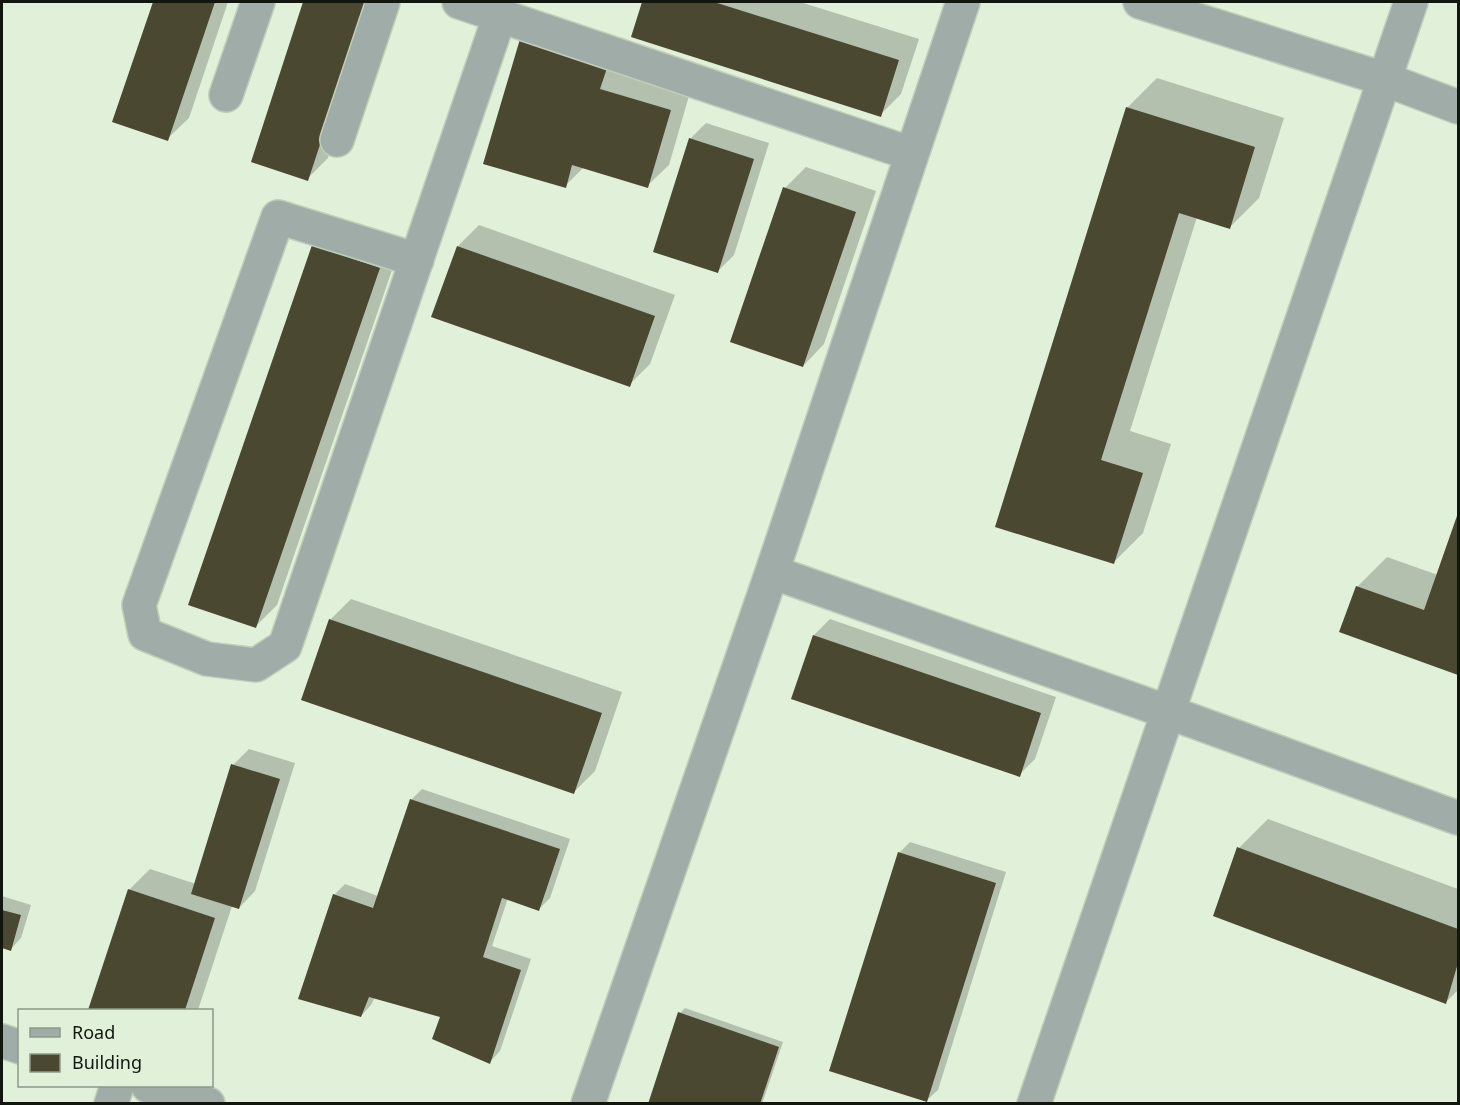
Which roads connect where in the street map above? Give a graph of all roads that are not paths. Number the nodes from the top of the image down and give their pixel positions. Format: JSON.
{"nodes":[{"id":1,"x":258,"y":2,"type":"edge"},
{"id":2,"x":383,"y":2,"type":"edge"},
{"id":3,"x":459,"y":2,"type":"edge"},
{"id":4,"x":963,"y":2,"type":"edge"},
{"id":5,"x":1140,"y":2,"type":"edge"},
{"id":6,"x":1411,"y":2,"type":"edge"},
{"id":7,"x":500,"y":15,"type":"junction"},
{"id":8,"x":1384,"y":79,"type":"junction"},
{"id":9,"x":226,"y":95,"type":"dead end"},
{"id":10,"x":1458,"y":107,"type":"edge"},
{"id":11,"x":337,"y":141,"type":"dead end"},
{"id":12,"x":912,"y":154,"type":"junction"},
{"id":13,"x":417,"y":260,"type":"junction"},
{"id":14,"x":772,"y":572,"type":"junction"},
{"id":15,"x":1168,"y":712,"type":"junction"},
{"id":16,"x":1458,"y":818,"type":"edge"},
{"id":17,"x":2,"y":1041,"type":"edge"},
{"id":18,"x":18,"y":1046,"type":"edge"},
{"id":19,"x":117,"y":1087,"type":"edge"},
{"id":20,"x":151,"y":1087,"type":"edge"},
{"id":21,"x":111,"y":1104,"type":"edge"},
{"id":22,"x":208,"y":1104,"type":"edge"},
{"id":23,"x":588,"y":1104,"type":"edge"},
{"id":24,"x":1034,"y":1104,"type":"edge"}],
"edges":[{"from":1,"to":9,"type":"street"},
{"from":2,"to":11,"type":"street"},
{"from":3,"to":7,"type":"street"},
{"from":4,"to":12,"type":"street"},
{"from":5,"to":8,"type":"street"},
{"from":6,"to":8,"type":"street"},
{"from":7,"to":12,"type":"street"},
{"from":7,"to":13,"type":"street"},
{"from":8,"to":10,"type":"street"},
{"from":8,"to":15,"type":"street"},
{"from":12,"to":14,"type":"street"},
{"from":13,"to":13,"type":"street"},
{"from":14,"to":15,"type":"street"},
{"from":14,"to":23,"type":"street"},
{"from":15,"to":16,"type":"street"},
{"from":15,"to":24,"type":"street"},
{"from":17,"to":18,"type":"street"},
{"from":19,"to":21,"type":"street"},
{"from":20,"to":22,"type":"street"}]}
